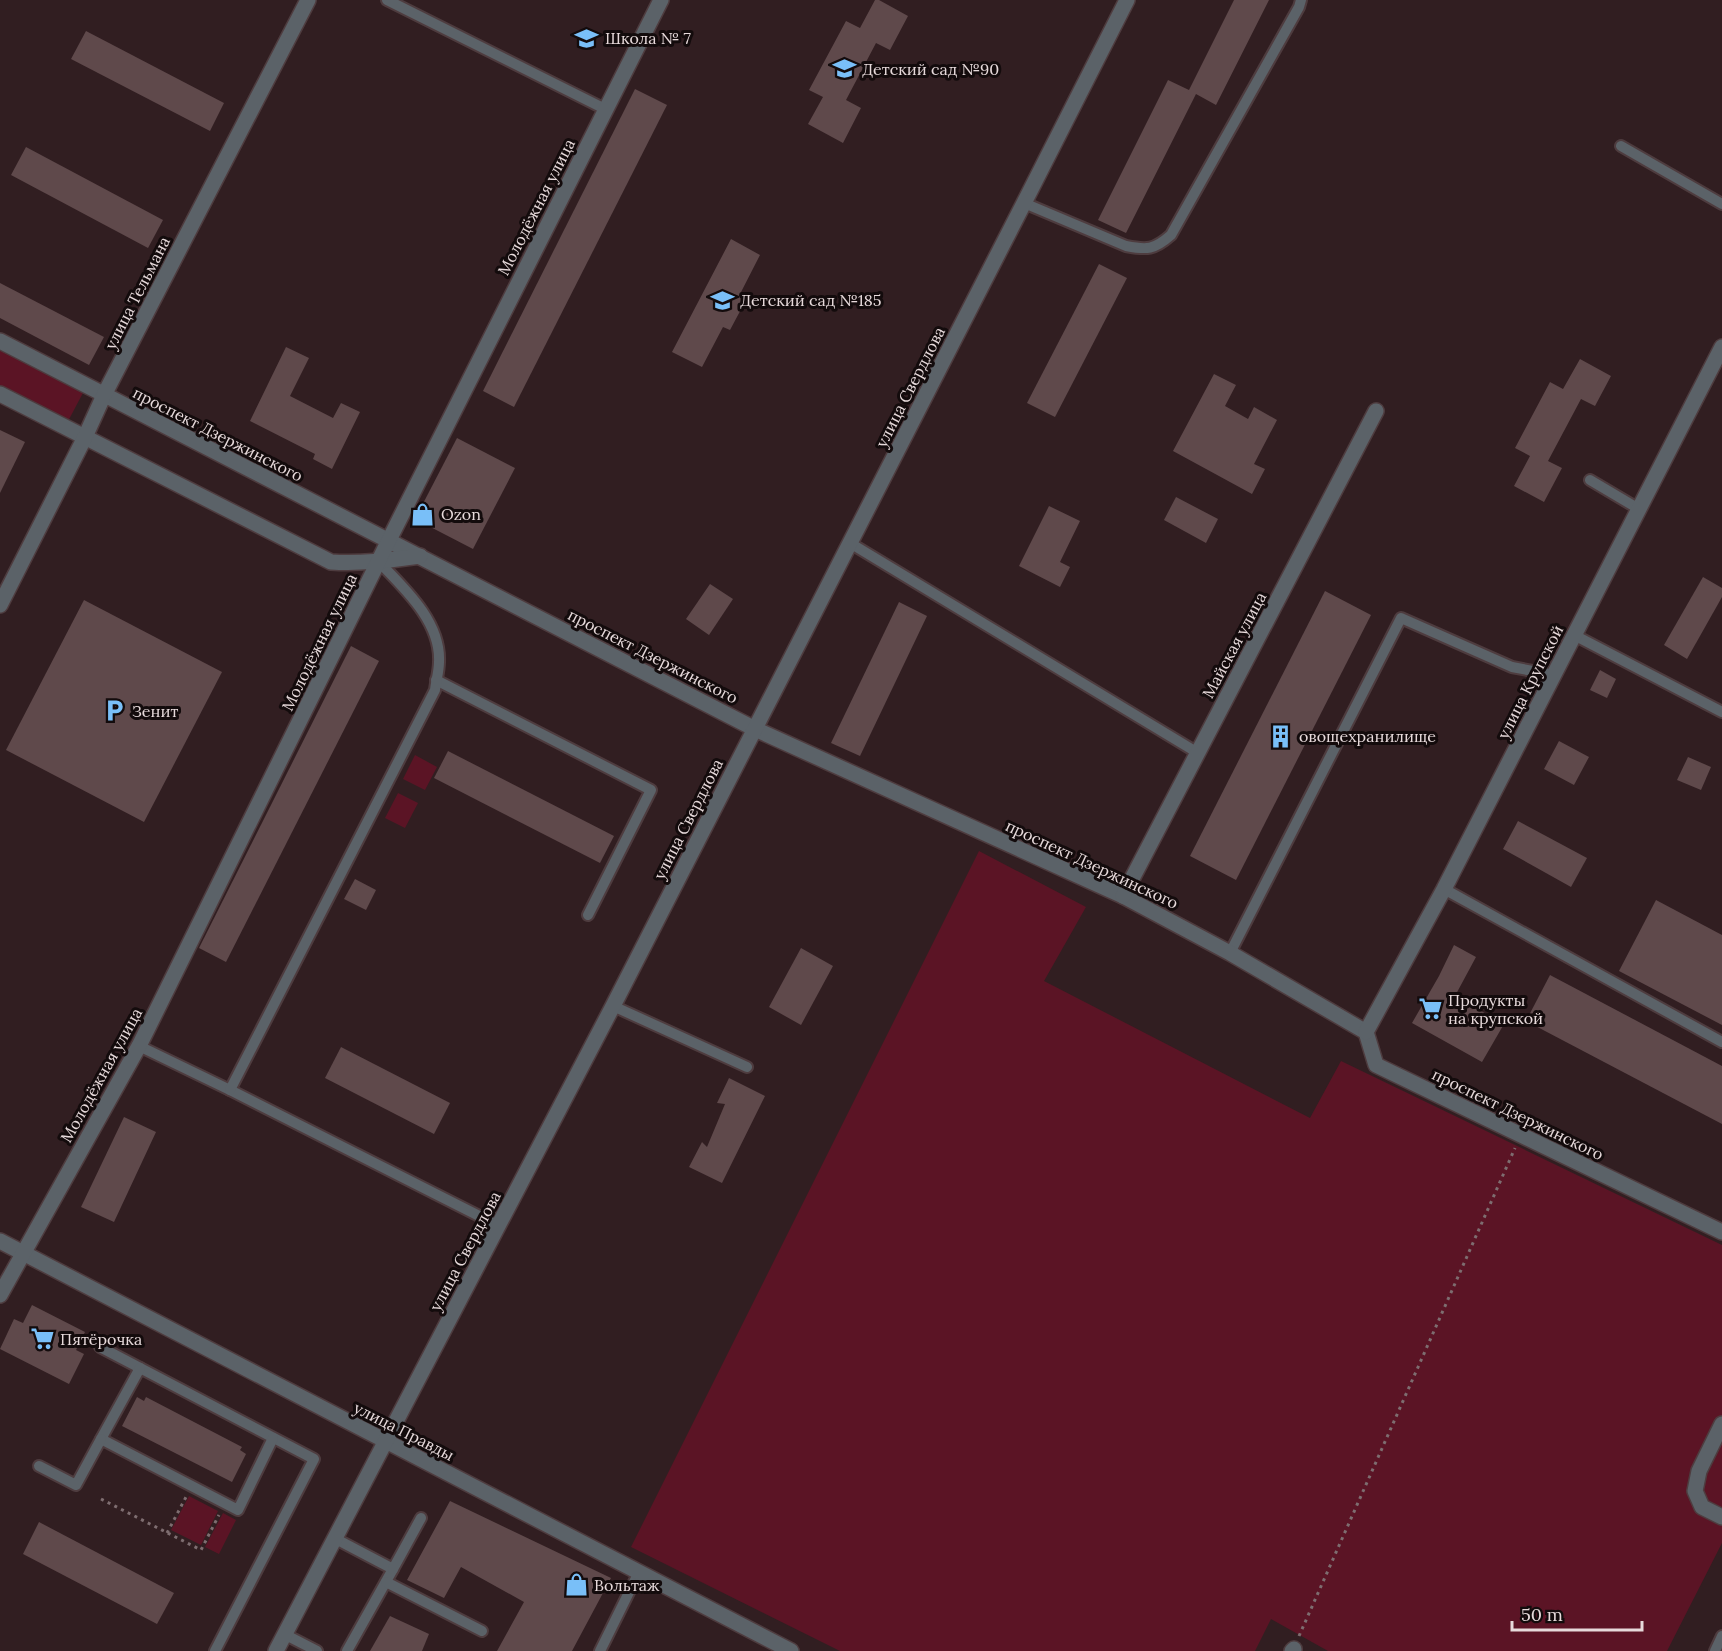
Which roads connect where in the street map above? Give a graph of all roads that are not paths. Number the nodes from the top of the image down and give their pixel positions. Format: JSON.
{"nodes":[{"id":1,"x":308,"y":0,"type":"edge"},
{"id":2,"x":387,"y":0,"type":"edge"},
{"id":3,"x":661,"y":0,"type":"edge"},
{"id":4,"x":1127,"y":0,"type":"edge"},
{"id":5,"x":1301,"y":0,"type":"edge"},
{"id":6,"x":605,"y":109,"type":"junction"},
{"id":7,"x":1620,"y":147,"type":"dead end"},
{"id":8,"x":1024,"y":203,"type":"junction"},
{"id":9,"x":1722,"y":204,"type":"edge"},
{"id":10,"x":0,"y":341,"type":"edge"},
{"id":11,"x":1722,"y":347,"type":"edge"},
{"id":12,"x":0,"y":394,"type":"edge"},
{"id":13,"x":104,"y":395,"type":"junction"},
{"id":14,"x":1376,"y":411,"type":"dead end"},
{"id":15,"x":85,"y":438,"type":"junction"},
{"id":16,"x":1590,"y":480,"type":"dead end"},
{"id":17,"x":1639,"y":509,"type":"junction"},
{"id":18,"x":388,"y":542,"type":"junction"},
{"id":19,"x":850,"y":543,"type":"junction"},
{"id":20,"x":420,"y":556,"type":"junction"},
{"id":21,"x":379,"y":562,"type":"junction"},
{"id":22,"x":0,"y":605,"type":"edge"},
{"id":23,"x":1574,"y":635,"type":"junction"},
{"id":24,"x":1554,"y":675,"type":"junction"},
{"id":25,"x":436,"y":680,"type":"junction"},
{"id":26,"x":1722,"y":712,"type":"edge"},
{"id":27,"x":755,"y":729,"type":"junction"},
{"id":28,"x":1198,"y":753,"type":"junction"},
{"id":29,"x":1444,"y":889,"type":"junction"},
{"id":30,"x":1123,"y":896,"type":"junction"},
{"id":31,"x":588,"y":915,"type":"dead end"},
{"id":32,"x":1230,"y":953,"type":"junction"},
{"id":33,"x":613,"y":1006,"type":"junction"},
{"id":34,"x":1366,"y":1032,"type":"junction"},
{"id":35,"x":1722,"y":1042,"type":"edge"},
{"id":36,"x":139,"y":1046,"type":"junction"},
{"id":37,"x":747,"y":1067,"type":"dead end"},
{"id":38,"x":230,"y":1090,"type":"junction"},
{"id":39,"x":499,"y":1226,"type":"junction"},
{"id":40,"x":1722,"y":1232,"type":"edge"},
{"id":41,"x":0,"y":1241,"type":"edge"},
{"id":42,"x":22,"y":1253,"type":"junction"},
{"id":43,"x":0,"y":1295,"type":"edge"},
{"id":44,"x":100,"y":1347,"type":"dead end"},
{"id":45,"x":140,"y":1368,"type":"junction"},
{"id":46,"x":1722,"y":1424,"type":"edge"},
{"id":47,"x":101,"y":1438,"type":"junction"},
{"id":48,"x":273,"y":1438,"type":"junction"},
{"id":49,"x":385,"y":1442,"type":"junction"},
{"id":50,"x":39,"y":1466,"type":"dead end"},
{"id":51,"x":1722,"y":1517,"type":"edge"},
{"id":52,"x":421,"y":1518,"type":"dead end"},
{"id":53,"x":334,"y":1538,"type":"junction"},
{"id":54,"x":393,"y":1569,"type":"junction"},
{"id":55,"x":639,"y":1572,"type":"junction"},
{"id":56,"x":386,"y":1582,"type":"junction"},
{"id":57,"x":482,"y":1631,"type":"dead end"},
{"id":58,"x":284,"y":1634,"type":"junction"},
{"id":59,"x":1722,"y":1636,"type":"edge"},
{"id":60,"x":215,"y":1651,"type":"edge"},
{"id":61,"x":276,"y":1651,"type":"edge"},
{"id":62,"x":317,"y":1651,"type":"edge"},
{"id":63,"x":347,"y":1651,"type":"edge"},
{"id":64,"x":600,"y":1651,"type":"edge"},
{"id":65,"x":791,"y":1651,"type":"edge"},
{"id":66,"x":1715,"y":1651,"type":"edge"}],
"edges":[{"from":1,"to":13,"type":"street","name":"улица Тельмана"},
{"from":2,"to":6,"type":"lane"},
{"from":3,"to":6,"type":"street","name":"Молодёжная улица"},
{"from":4,"to":8,"type":"street","name":"улица Свердлова"},
{"from":5,"to":8,"type":"lane"},
{"from":6,"to":18,"type":"street","name":"Молодёжная улица"},
{"from":7,"to":9,"type":"lane"},
{"from":8,"to":19,"type":"street","name":"улица Свердлова"},
{"from":10,"to":13,"type":"street","name":"проспект Дзержинского"},
{"from":11,"to":17,"type":"street","name":"улица Крупской"},
{"from":12,"to":15,"type":"street"},
{"from":13,"to":15,"type":"street","name":"улица Тельмана"},
{"from":13,"to":18,"type":"street","name":"проспект Дзержинского"},
{"from":14,"to":28,"type":"street","name":"Майская улица"},
{"from":15,"to":21,"type":"street"},
{"from":15,"to":22,"type":"street","name":"улица Тельмана"},
{"from":16,"to":17,"type":"lane"},
{"from":17,"to":23,"type":"street","name":"улица Крупской"},
{"from":18,"to":20,"type":"street","name":"проспект Дзержинского"},
{"from":18,"to":21,"type":"street","name":"Молодёжная улица"},
{"from":19,"to":27,"type":"street","name":"улица Свердлова"},
{"from":19,"to":28,"type":"lane"},
{"from":20,"to":21,"type":"street"},
{"from":20,"to":27,"type":"street","name":"проспект Дзержинского"},
{"from":21,"to":25,"type":"lane"},
{"from":21,"to":36,"type":"street","name":"Молодёжная улица"},
{"from":23,"to":24,"type":"street","name":"улица Крупской"},
{"from":23,"to":26,"type":"lane"},
{"from":24,"to":29,"type":"street","name":"улица Крупской"},
{"from":24,"to":32,"type":"lane"},
{"from":25,"to":31,"type":"lane"},
{"from":25,"to":38,"type":"lane"},
{"from":27,"to":30,"type":"street","name":"проспект Дзержинского"},
{"from":27,"to":33,"type":"street","name":"улица Свердлова"},
{"from":28,"to":30,"type":"street","name":"Майская улица"},
{"from":29,"to":34,"type":"street","name":"улица Крупской"},
{"from":29,"to":35,"type":"lane"},
{"from":30,"to":32,"type":"street","name":"проспект Дзержинского"},
{"from":32,"to":34,"type":"street","name":"проспект Дзержинского"},
{"from":33,"to":37,"type":"lane"},
{"from":33,"to":39,"type":"street","name":"улица Свердлова"},
{"from":34,"to":40,"type":"street","name":"проспект Дзержинского"},
{"from":36,"to":38,"type":"lane"},
{"from":36,"to":42,"type":"street","name":"Молодёжная улица"},
{"from":38,"to":39,"type":"lane"},
{"from":39,"to":49,"type":"street","name":"улица Свердлова"},
{"from":41,"to":42,"type":"street","name":"улица Правды"},
{"from":42,"to":43,"type":"street","name":"Молодёжная улица"},
{"from":42,"to":49,"type":"street","name":"улица Правды"},
{"from":44,"to":45,"type":"lane"},
{"from":45,"to":47,"type":"lane"},
{"from":45,"to":48,"type":"lane"},
{"from":46,"to":51,"type":"street"},
{"from":47,"to":48,"type":"lane"},
{"from":47,"to":50,"type":"lane"},
{"from":48,"to":60,"type":"lane"},
{"from":49,"to":53,"type":"street","name":"улица Свердлова"},
{"from":49,"to":55,"type":"street","name":"улица Правды"},
{"from":52,"to":54,"type":"lane"},
{"from":53,"to":54,"type":"lane"},
{"from":53,"to":58,"type":"street","name":"улица Свердлова"},
{"from":54,"to":56,"type":"lane"},
{"from":55,"to":64,"type":"lane"},
{"from":55,"to":65,"type":"street","name":"улица Правды"},
{"from":56,"to":57,"type":"lane"},
{"from":56,"to":63,"type":"lane"},
{"from":58,"to":61,"type":"street","name":"улица Свердлова"},
{"from":58,"to":62,"type":"lane"},
{"from":59,"to":66,"type":"lane"}]}
